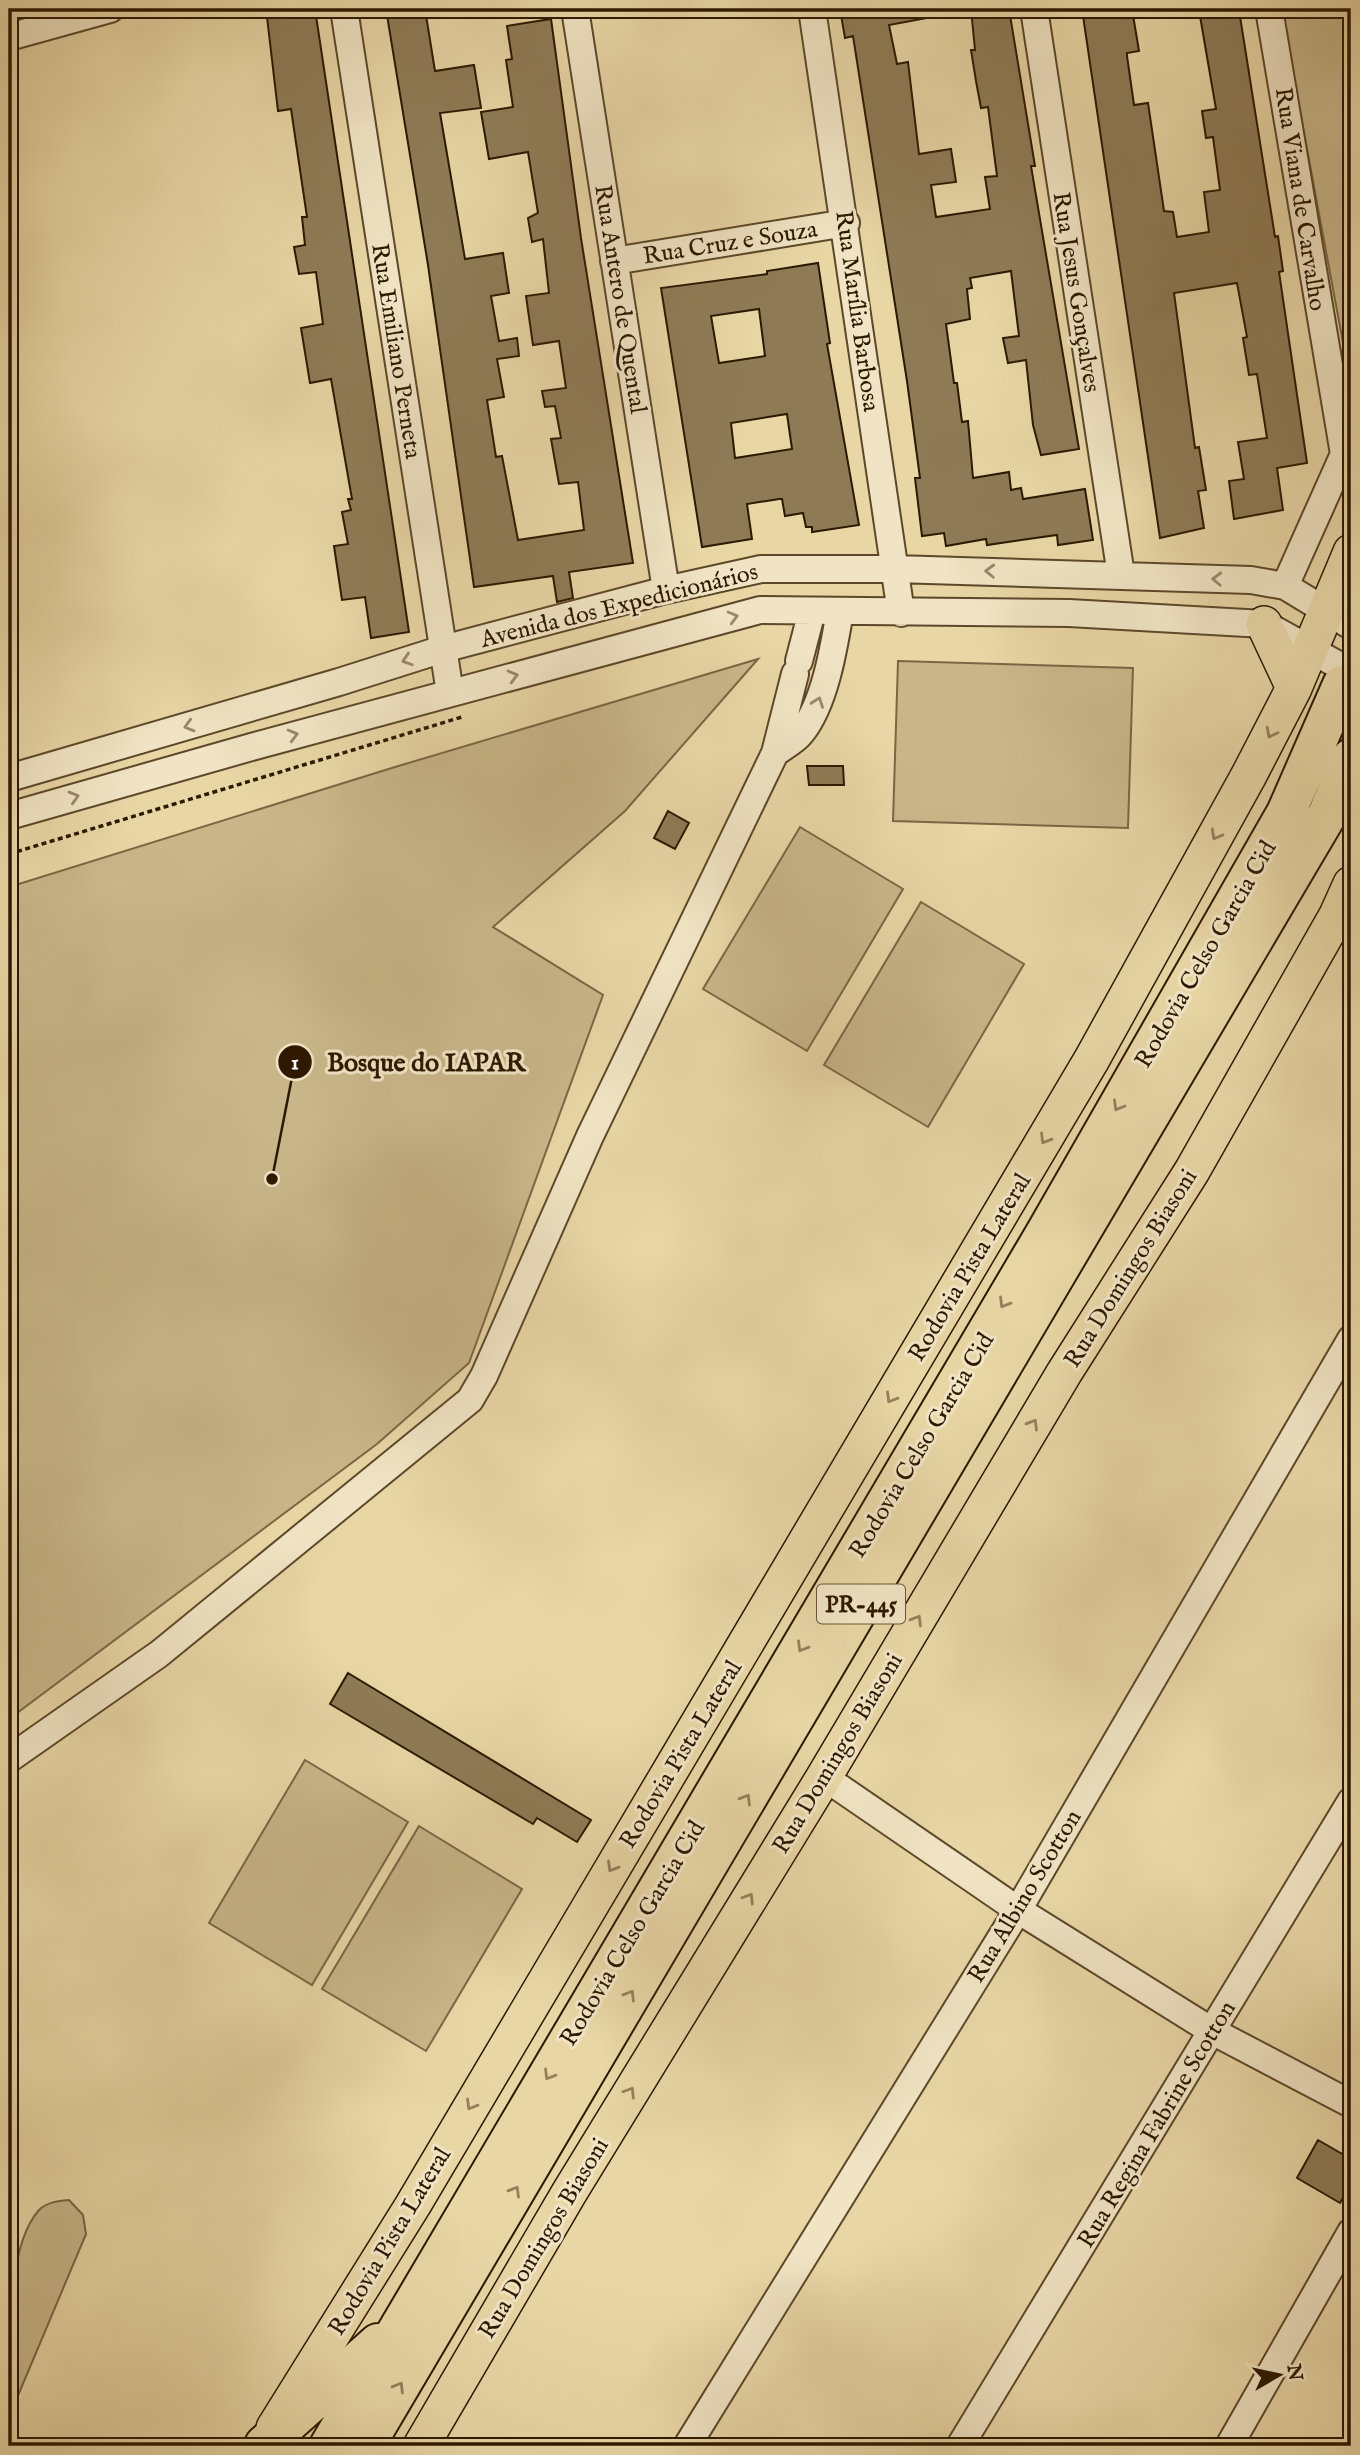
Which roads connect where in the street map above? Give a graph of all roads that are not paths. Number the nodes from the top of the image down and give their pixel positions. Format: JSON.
{"nodes":[{"id":1,"x":110,"y":9,"type":"edge"},
{"id":2,"x":344,"y":9,"type":"edge"},
{"id":3,"x":575,"y":9,"type":"edge"},
{"id":4,"x":812,"y":9,"type":"edge"},
{"id":5,"x":1034,"y":9,"type":"edge"},
{"id":6,"x":1269,"y":9,"type":"edge"},
{"id":7,"x":9,"y":37,"type":"edge"},
{"id":8,"x":845,"y":223,"type":"junction"},
{"id":9,"x":614,"y":261,"type":"junction"},
{"id":10,"x":1351,"y":425,"type":"edge"},
{"id":11,"x":1344,"y":454,"type":"junction"},
{"id":12,"x":1351,"y":552,"type":"edge"},
{"id":13,"x":894,"y":569,"type":"junction"},
{"id":14,"x":1121,"y":575,"type":"junction"},
{"id":15,"x":1285,"y":586,"type":"junction"},
{"id":16,"x":667,"y":590,"type":"junction"},
{"id":17,"x":812,"y":611,"type":"junction"},
{"id":18,"x":840,"y":611,"type":"junction"},
{"id":19,"x":901,"y":613,"type":"junction"},
{"id":20,"x":1339,"y":618,"type":"edge"},
{"id":21,"x":1264,"y":624,"type":"junction"},
{"id":22,"x":1309,"y":648,"type":"junction"},
{"id":23,"x":443,"y":649,"type":"junction"},
{"id":24,"x":1346,"y":678,"type":"edge"},
{"id":25,"x":1294,"y":688,"type":"junction"},
{"id":26,"x":450,"y":693,"type":"junction"},
{"id":27,"x":775,"y":753,"type":"junction"},
{"id":28,"x":1351,"y":758,"type":"edge"},
{"id":29,"x":9,"y":778,"type":"edge"},
{"id":30,"x":9,"y":816,"type":"edge"},
{"id":31,"x":1351,"y":884,"type":"edge"},
{"id":32,"x":1344,"y":920,"type":"edge"},
{"id":33,"x":1351,"y":1339,"type":"edge"},
{"id":34,"x":9,"y":1759,"type":"edge"},
{"id":35,"x":824,"y":1777,"type":"junction"},
{"id":36,"x":1351,"y":1801,"type":"edge"},
{"id":37,"x":1018,"y":1910,"type":"junction"},
{"id":38,"x":1212,"y":2031,"type":"junction"},
{"id":39,"x":1351,"y":2104,"type":"edge"},
{"id":40,"x":1351,"y":2232,"type":"edge"},
{"id":41,"x":405,"y":2318,"type":"junction"},
{"id":42,"x":264,"y":2445,"type":"edge"},
{"id":43,"x":329,"y":2446,"type":"edge"},
{"id":44,"x":365,"y":2446,"type":"edge"},
{"id":45,"x":421,"y":2446,"type":"edge"},
{"id":46,"x":687,"y":2446,"type":"edge"},
{"id":47,"x":960,"y":2446,"type":"edge"},
{"id":48,"x":1229,"y":2446,"type":"edge"}],
"edges":[{"from":1,"to":7,"type":"street"},
{"from":2,"to":23,"type":"street","name":"Rua Emiliano Perneta"},
{"from":3,"to":9,"type":"street","name":"Rua Antero de Quental"},
{"from":4,"to":8,"type":"street","name":"Rua Marília Barbosa"},
{"from":5,"to":14,"type":"street","name":"Rua Jesus Gonçalves"},
{"from":6,"to":11,"type":"street","name":"Rua Viana de Carvalho"},
{"from":8,"to":9,"type":"street","name":"Rua Cruz e Souza"},
{"from":8,"to":13,"type":"street","name":"Rua Marília Barbosa"},
{"from":9,"to":16,"type":"street","name":"Rua Antero de Quental"},
{"from":10,"to":11,"type":"street"},
{"from":11,"to":15,"type":"street"},
{"from":12,"to":20,"type":"main road"},
{"from":14,"to":13,"type":"street","name":"Avenida dos Expedicionários","one_way":true},
{"from":13,"to":16,"type":"street","name":"Avenida dos Expedicionários"},
{"from":13,"to":19,"type":"street","name":"Rua Marília Barbosa"},
{"from":15,"to":14,"type":"street","name":"Avenida dos Expedicionários","one_way":true},
{"from":15,"to":20,"type":"street","name":"Avenida dos Expedicionários"},
{"from":16,"to":23,"type":"street","name":"Avenida dos Expedicionários"},
{"from":17,"to":18,"type":"street","name":"Avenida dos Expedicionários"},
{"from":26,"to":17,"type":"street","name":"Avenida dos Expedicionários","one_way":true},
{"from":17,"to":27,"type":"street"},
{"from":18,"to":19,"type":"street","name":"Avenida dos Expedicionários"},
{"from":27,"to":18,"type":"street","one_way":true},
{"from":19,"to":21,"type":"street","name":"Avenida dos Expedicionários"},
{"from":20,"to":22,"type":"main road"},
{"from":21,"to":22,"type":"street","name":"Avenida dos Expedicionários"},
{"from":21,"to":25,"type":"main road"},
{"from":22,"to":24,"type":"street","name":"Avenida dos Expedicionários"},
{"from":22,"to":25,"type":"main road"},
{"from":23,"to":26,"type":"street","name":"Rua Emiliano Perneta"},
{"from":23,"to":29,"type":"street","name":"Avenida dos Expedicionários","one_way":true},
{"from":24,"to":41,"type":"highway","name":"Rodovia Celso Garcia Cid","number":"PR-445","one_way":true},
{"from":25,"to":42,"type":"main road","name":"Rodovia Pista Lateral","number":"PR-445","one_way":true},
{"from":30,"to":26,"type":"street","name":"Avenida dos Expedicionários","one_way":true},
{"from":27,"to":34,"type":"street"},
{"from":44,"to":28,"type":"highway","name":"Rodovia Celso Garcia Cid","number":"PR-445","one_way":true},
{"from":31,"to":32,"type":"main road"},
{"from":35,"to":32,"type":"main road","name":"Rua Domingos Biasoni","one_way":true},
{"from":33,"to":37,"type":"street","name":"Rua Albino Scotton"},
{"from":35,"to":37,"type":"street"},
{"from":45,"to":35,"type":"main road","name":"Rua Domingos Biasoni","one_way":true},
{"from":36,"to":38,"type":"street","name":"Rua Regina Fabrine Scotton"},
{"from":37,"to":38,"type":"street"},
{"from":37,"to":46,"type":"street","name":"Rua Albino Scotton"},
{"from":38,"to":39,"type":"street"},
{"from":38,"to":47,"type":"street","name":"Rua Regina Fabrine Scotton"},
{"from":40,"to":48,"type":"street"},
{"from":41,"to":42,"type":"highway"},
{"from":41,"to":43,"type":"highway","name":"Rodovia Celso Garcia Cid","number":"PR-445"}]}
